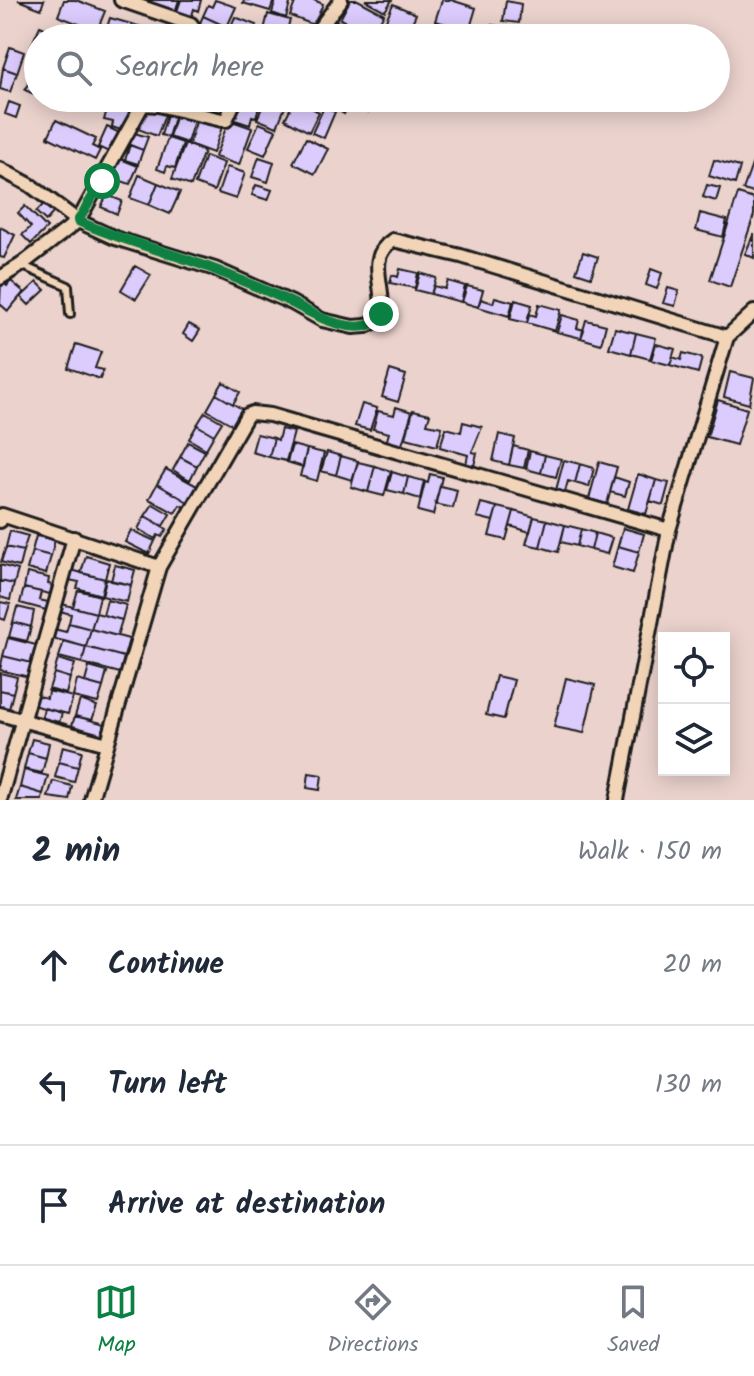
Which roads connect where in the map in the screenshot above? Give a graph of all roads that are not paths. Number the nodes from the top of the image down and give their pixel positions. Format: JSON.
{"nodes":[{"id":1,"x":121,"y":0,"type":"edge"},
{"id":2,"x":341,"y":0,"type":"edge"},
{"id":3,"x":191,"y":24,"type":"edge"},
{"id":4,"x":323,"y":24,"type":"edge"},
{"id":5,"x":139,"y":112,"type":"edge"},
{"id":6,"x":190,"y":112,"type":"edge"},
{"id":7,"x":230,"y":112,"type":"edge"},
{"id":8,"x":0,"y":169,"type":"edge"},
{"id":9,"x":78,"y":221,"type":"junction"},
{"id":10,"x":21,"y":265,"type":"junction"},
{"id":11,"x":0,"y":278,"type":"edge"},
{"id":12,"x":754,"y":312,"type":"edge"},
{"id":13,"x":70,"y":314,"type":"dead end"},
{"id":14,"x":727,"y":337,"type":"junction"},
{"id":15,"x":0,"y":521,"type":"edge"},
{"id":16,"x":669,"y":530,"type":"junction"},
{"id":17,"x":74,"y":538,"type":"junction"},
{"id":18,"x":159,"y":567,"type":"junction"},
{"id":19,"x":0,"y":714,"type":"edge"},
{"id":20,"x":22,"y":720,"type":"junction"},
{"id":21,"x":107,"y":744,"type":"junction"},
{"id":22,"x":0,"y":800,"type":"edge"},
{"id":23,"x":91,"y":800,"type":"edge"},
{"id":24,"x":617,"y":800,"type":"edge"}],
"edges":[{"from":1,"to":3,"type":"street"},
{"from":2,"to":4,"type":"street"},
{"from":5,"to":9,"type":"street"},
{"from":6,"to":7,"type":"street"},
{"from":8,"to":9,"type":"street"},
{"from":9,"to":10,"type":"street"},
{"from":9,"to":14,"type":"street"},
{"from":10,"to":11,"type":"street"},
{"from":10,"to":13,"type":"lane"},
{"from":12,"to":14,"type":"street"},
{"from":14,"to":16,"type":"street"},
{"from":15,"to":17,"type":"street"},
{"from":16,"to":18,"type":"street"},
{"from":16,"to":24,"type":"street"},
{"from":17,"to":18,"type":"street"},
{"from":17,"to":20,"type":"street"},
{"from":18,"to":21,"type":"street"},
{"from":19,"to":20,"type":"street"},
{"from":20,"to":21,"type":"street"},
{"from":20,"to":22,"type":"street"},
{"from":21,"to":23,"type":"street"}]}
